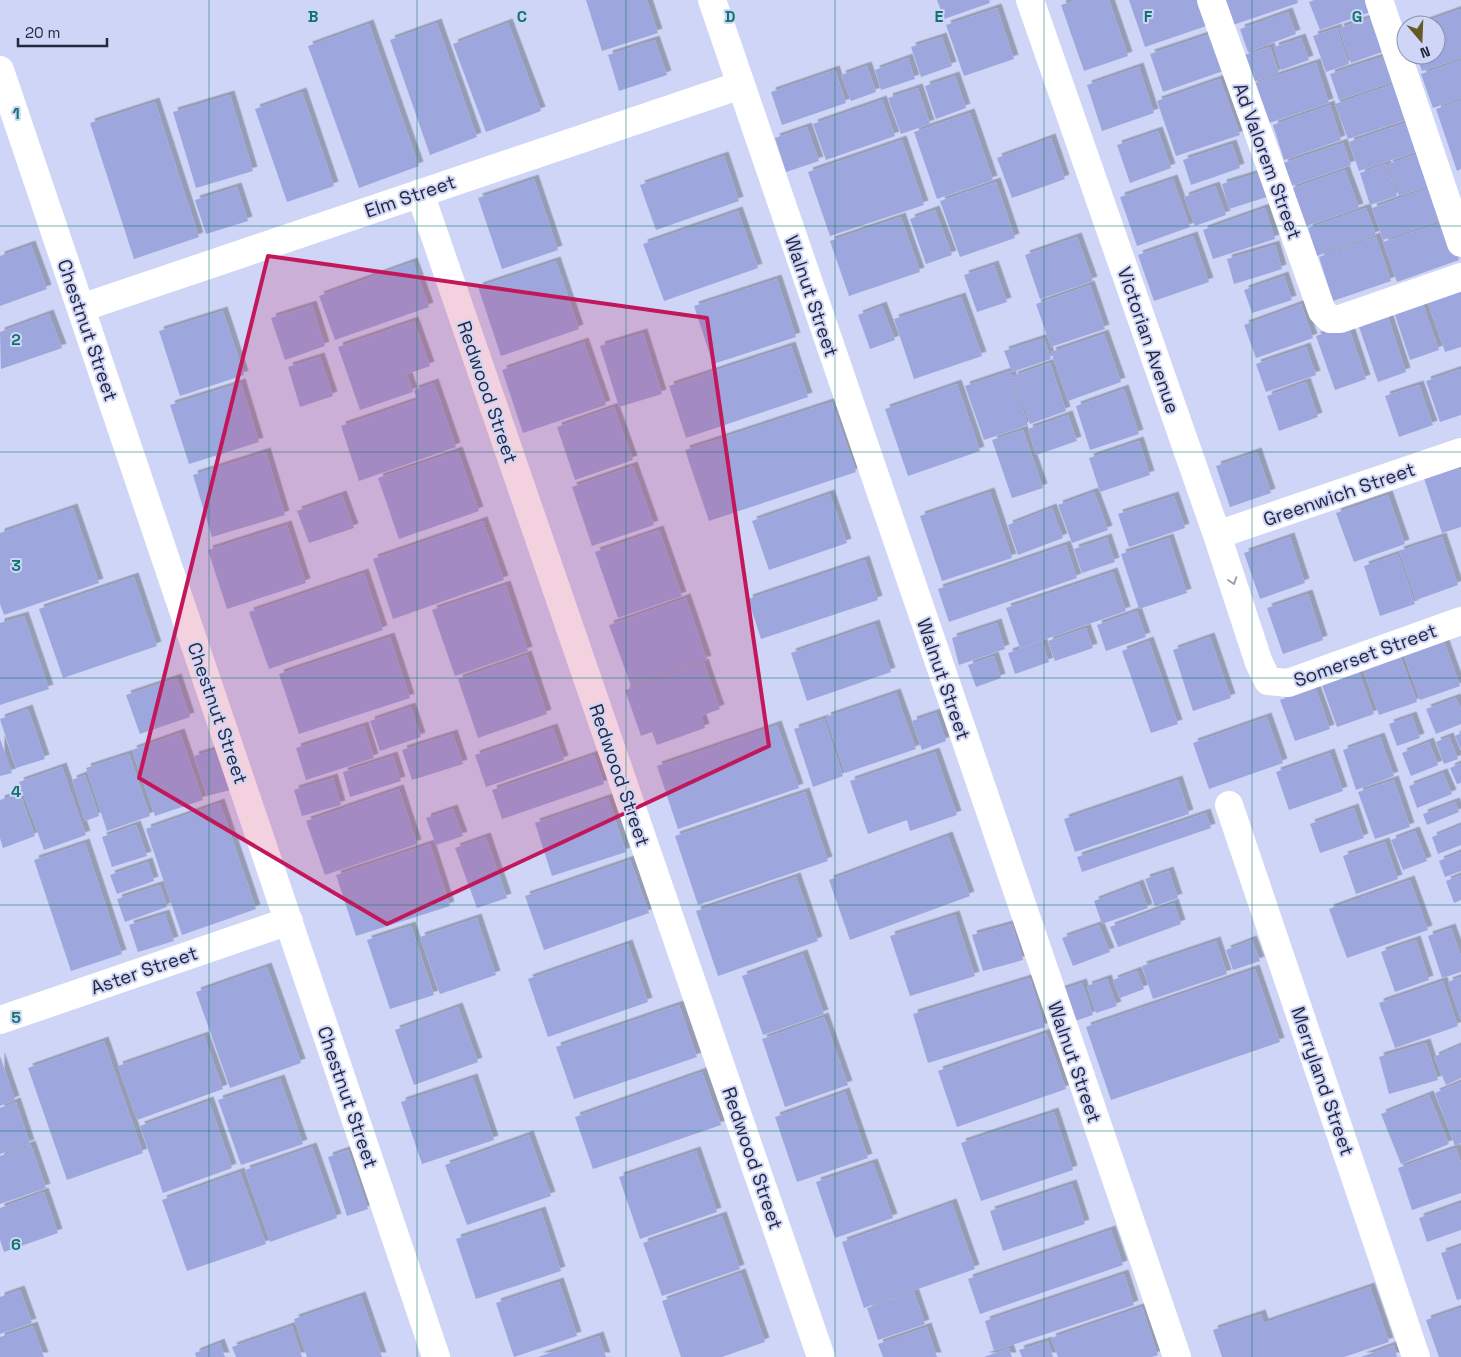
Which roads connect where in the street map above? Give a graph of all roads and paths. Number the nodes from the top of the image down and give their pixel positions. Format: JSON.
{"nodes":[{"id":1,"x":712,"y":0,"type":"edge"},
{"id":2,"x":1030,"y":0,"type":"edge"},
{"id":3,"x":1211,"y":0,"type":"edge"},
{"id":4,"x":1379,"y":0,"type":"edge"},
{"id":5,"x":0,"y":70,"type":"edge"},
{"id":6,"x":740,"y":84,"type":"junction"},
{"id":7,"x":420,"y":193,"type":"junction"},
{"id":8,"x":1461,"y":243,"type":"edge"},
{"id":9,"x":1461,"y":277,"type":"edge"},
{"id":10,"x":81,"y":308,"type":"junction"},
{"id":11,"x":1461,"y":452,"type":"edge"},
{"id":12,"x":1217,"y":535,"type":"junction"},
{"id":13,"x":1461,"y":620,"type":"edge"},
{"id":14,"x":1268,"y":681,"type":"joint"},
{"id":15,"x":1229,"y":805,"type":"dead end"},
{"id":16,"x":289,"y":921,"type":"junction"},
{"id":17,"x":0,"y":1020,"type":"edge"},
{"id":18,"x":436,"y":1357,"type":"edge"},
{"id":19,"x":821,"y":1357,"type":"edge"},
{"id":20,"x":1177,"y":1357,"type":"edge"},
{"id":21,"x":1416,"y":1357,"type":"edge"}],
"edges":[{"from":1,"to":6,"type":"street","name":"Walnut Street"},
{"from":2,"to":12,"type":"street","name":"Victorian Avenue"},
{"from":3,"to":9,"type":"street","name":"Ad Valorem Street"},
{"from":4,"to":8,"type":"street"},
{"from":5,"to":10,"type":"street","name":"Chestnut Street"},
{"from":6,"to":7,"type":"street","name":"Elm Street"},
{"from":6,"to":20,"type":"street","name":"Walnut Street"},
{"from":7,"to":10,"type":"street","name":"Elm Street"},
{"from":7,"to":19,"type":"street","name":"Redwood Street"},
{"from":10,"to":16,"type":"street","name":"Chestnut Street"},
{"from":11,"to":12,"type":"street","name":"Greenwich Street"},
{"from":12,"to":14,"type":"street","name":"Victorian Avenue","one_way":true},
{"from":13,"to":14,"type":"street","name":"Somerset Street"},
{"from":15,"to":21,"type":"street","name":"Merryland Street"},
{"from":16,"to":17,"type":"street","name":"Aster Street"},
{"from":16,"to":18,"type":"street","name":"Chestnut Street"}]}
